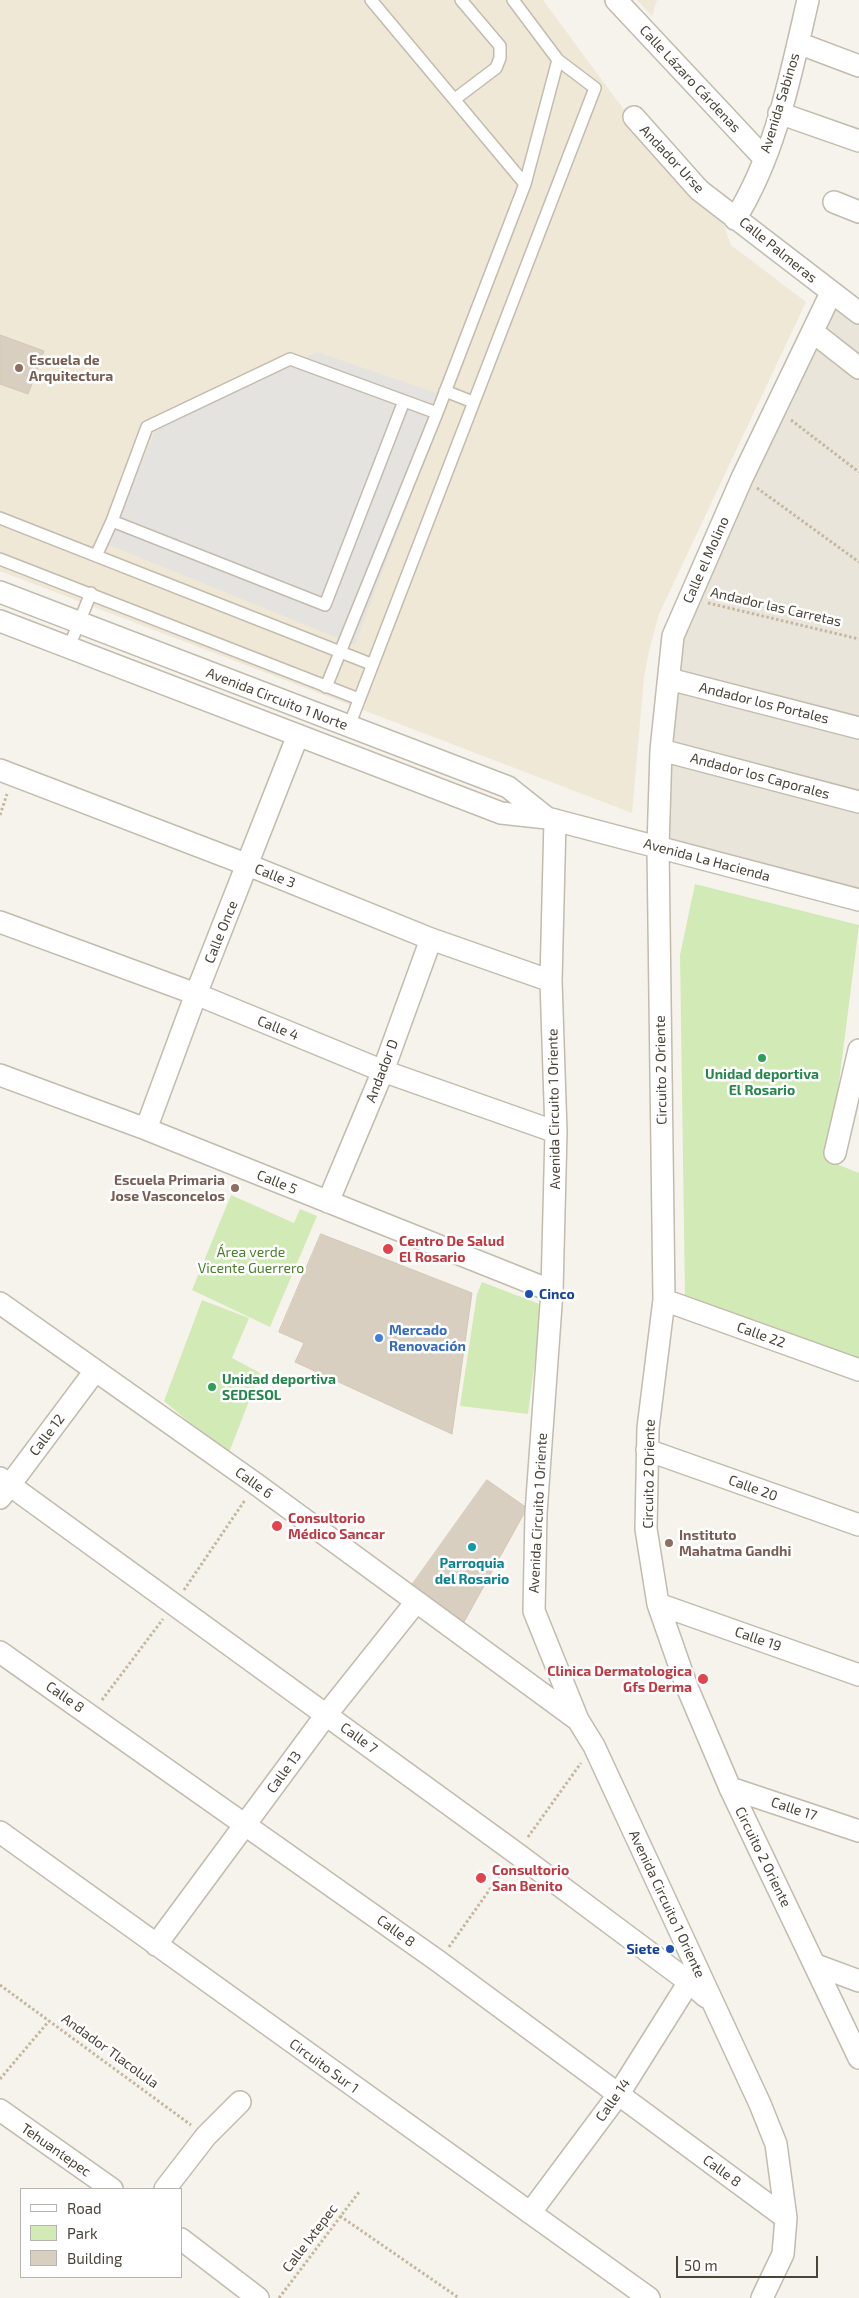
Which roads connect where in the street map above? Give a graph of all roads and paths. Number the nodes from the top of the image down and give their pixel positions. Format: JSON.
{"nodes":[{"id":1,"x":370,"y":0,"type":"edge"},
{"id":2,"x":461,"y":0,"type":"edge"},
{"id":3,"x":513,"y":0,"type":"edge"},
{"id":4,"x":616,"y":0,"type":"edge"},
{"id":5,"x":808,"y":0,"type":"edge"},
{"id":6,"x":798,"y":43,"type":"junction"},
{"id":7,"x":558,"y":60,"type":"junction"},
{"id":8,"x":859,"y":66,"type":"edge"},
{"id":9,"x":455,"y":99,"type":"junction"},
{"id":10,"x":779,"y":113,"type":"junction"},
{"id":11,"x":634,"y":117,"type":"dead end"},
{"id":12,"x":859,"y":141,"type":"edge"},
{"id":13,"x":764,"y":158,"type":"junction"},
{"id":14,"x":525,"y":184,"type":"junction"},
{"id":15,"x":834,"y":202,"type":"dead end"},
{"id":16,"x":740,"y":211,"type":"junction"},
{"id":17,"x":859,"y":212,"type":"edge"},
{"id":18,"x":831,"y":293,"type":"junction"},
{"id":19,"x":859,"y":313,"type":"edge"},
{"id":20,"x":813,"y":332,"type":"junction"},
{"id":21,"x":859,"y":368,"type":"edge"},
{"id":22,"x":445,"y":391,"type":"junction"},
{"id":23,"x":404,"y":401,"type":"junction"},
{"id":24,"x":473,"y":402,"type":"junction"},
{"id":25,"x":777,"y":409,"type":"junction"},
{"id":26,"x":437,"y":413,"type":"junction"},
{"id":27,"x":859,"y":472,"type":"edge"},
{"id":28,"x":742,"y":478,"type":"junction"},
{"id":29,"x":0,"y":518,"type":"edge"},
{"id":30,"x":112,"y":520,"type":"junction"},
{"id":31,"x":96,"y":556,"type":"junction"},
{"id":32,"x":0,"y":559,"type":"edge"},
{"id":33,"x":859,"y":562,"type":"edge"},
{"id":34,"x":0,"y":592,"type":"edge"},
{"id":35,"x":90,"y":593,"type":"junction"},
{"id":36,"x":688,"y":598,"type":"junction"},
{"id":37,"x":0,"y":621,"type":"edge"},
{"id":38,"x":79,"y":622,"type":"junction"},
{"id":39,"x":859,"y":639,"type":"edge"},
{"id":40,"x":69,"y":647,"type":"junction"},
{"id":41,"x":340,"y":652,"type":"junction"},
{"id":42,"x":371,"y":664,"type":"junction"},
{"id":43,"x":669,"y":678,"type":"junction"},
{"id":44,"x":326,"y":688,"type":"junction"},
{"id":45,"x":359,"y":699,"type":"junction"},
{"id":46,"x":349,"y":726,"type":"junction"},
{"id":47,"x":859,"y":728,"type":"edge"},
{"id":48,"x":298,"y":735,"type":"junction"},
{"id":49,"x":662,"y":750,"type":"junction"},
{"id":50,"x":0,"y":770,"type":"edge"},
{"id":51,"x":859,"y":802,"type":"edge"},
{"id":52,"x":551,"y":819,"type":"junction"},
{"id":53,"x":658,"y":847,"type":"junction"},
{"id":54,"x":248,"y":865,"type":"junction"},
{"id":55,"x":859,"y":900,"type":"edge"},
{"id":56,"x":0,"y":922,"type":"edge"},
{"id":57,"x":431,"y":938,"type":"junction"},
{"id":58,"x":551,"y":980,"type":"junction"},
{"id":59,"x":196,"y":994,"type":"junction"},
{"id":60,"x":859,"y":1050,"type":"edge"},
{"id":61,"x":383,"y":1071,"type":"junction"},
{"id":62,"x":0,"y":1075,"type":"edge"},
{"id":63,"x":146,"y":1129,"type":"junction"},
{"id":64,"x":556,"y":1132,"type":"junction"},
{"id":65,"x":835,"y":1153,"type":"dead end"},
{"id":66,"x":328,"y":1202,"type":"junction"},
{"id":67,"x":552,"y":1291,"type":"junction"},
{"id":68,"x":664,"y":1300,"type":"junction"},
{"id":69,"x":0,"y":1303,"type":"edge"},
{"id":70,"x":859,"y":1370,"type":"edge"},
{"id":71,"x":95,"y":1371,"type":"junction"},
{"id":72,"x":647,"y":1450,"type":"junction"},
{"id":73,"x":3,"y":1487,"type":"edge"},
{"id":74,"x":859,"y":1525,"type":"edge"},
{"id":75,"x":416,"y":1602,"type":"junction"},
{"id":76,"x":658,"y":1604,"type":"junction"},
{"id":77,"x":0,"y":1652,"type":"edge"},
{"id":78,"x":859,"y":1675,"type":"edge"},
{"id":79,"x":326,"y":1715,"type":"junction"},
{"id":80,"x":578,"y":1720,"type":"junction"},
{"id":81,"x":730,"y":1788,"type":"junction"},
{"id":82,"x":246,"y":1824,"type":"junction"},
{"id":83,"x":859,"y":1831,"type":"edge"},
{"id":84,"x":0,"y":1832,"type":"edge"},
{"id":85,"x":156,"y":1945,"type":"junction"},
{"id":86,"x":816,"y":1965,"type":"junction"},
{"id":87,"x":859,"y":1981,"type":"edge"},
{"id":88,"x":689,"y":1982,"type":"junction"},
{"id":89,"x":0,"y":1985,"type":"edge"},
{"id":90,"x":713,"y":2004,"type":"junction"},
{"id":91,"x":49,"y":2020,"type":"junction"},
{"id":92,"x":859,"y":2058,"type":"edge"},
{"id":93,"x":0,"y":2079,"type":"edge"},
{"id":94,"x":618,"y":2095,"type":"junction"},
{"id":95,"x":240,"y":2102,"type":"dead end"},
{"id":96,"x":0,"y":2110,"type":"edge"},
{"id":97,"x":206,"y":2136,"type":"junction"},
{"id":98,"x":111,"y":2188,"type":"edge"},
{"id":99,"x":166,"y":2188,"type":"edge"},
{"id":100,"x":359,"y":2192,"type":"dead end"},
{"id":101,"x":530,"y":2213,"type":"junction"},
{"id":102,"x":340,"y":2216,"type":"junction"},
{"id":103,"x":786,"y":2218,"type":"junction"},
{"id":104,"x":182,"y":2240,"type":"edge"},
{"id":105,"x":258,"y":2298,"type":"edge"},
{"id":106,"x":279,"y":2298,"type":"edge"},
{"id":107,"x":459,"y":2298,"type":"edge"},
{"id":108,"x":649,"y":2298,"type":"edge"},
{"id":109,"x":762,"y":2298,"type":"edge"}],
"edges":[{"from":1,"to":9,"type":"lane"},
{"from":2,"to":9,"type":"lane"},
{"from":3,"to":7,"type":"lane"},
{"from":4,"to":13,"type":"street","name":"Calle Lázaro Cárdenas"},
{"from":5,"to":6,"type":"street","name":"Avenida Sabinos"},
{"from":6,"to":8,"type":"street"},
{"from":6,"to":10,"type":"street","name":"Avenida Sabinos"},
{"from":7,"to":14,"type":"lane"},
{"from":7,"to":24,"type":"lane"},
{"from":9,"to":14,"type":"lane"},
{"from":10,"to":12,"type":"street"},
{"from":10,"to":13,"type":"street","name":"Avenida Sabinos"},
{"from":11,"to":16,"type":"street","name":"Andador Urse"},
{"from":13,"to":16,"type":"street","name":"Avenida Sabinos"},
{"from":14,"to":22,"type":"lane"},
{"from":15,"to":17,"type":"street"},
{"from":16,"to":18,"type":"street","name":"Calle Palmeras"},
{"from":18,"to":19,"type":"street","name":"Calle Palmeras"},
{"from":18,"to":20,"type":"street","name":"Calle el Molino"},
{"from":20,"to":21,"type":"street"},
{"from":20,"to":25,"type":"street","name":"Calle el Molino"},
{"from":22,"to":24,"type":"lane"},
{"from":22,"to":26,"type":"lane"},
{"from":23,"to":26,"type":"lane"},
{"from":23,"to":30,"type":"lane"},
{"from":23,"to":30,"type":"lane"},
{"from":24,"to":42,"type":"lane"},
{"from":25,"to":27,"type":"path"},
{"from":25,"to":28,"type":"street","name":"Calle el Molino"},
{"from":26,"to":41,"type":"lane"},
{"from":28,"to":33,"type":"path"},
{"from":28,"to":36,"type":"street","name":"Calle el Molino"},
{"from":29,"to":31,"type":"lane"},
{"from":30,"to":31,"type":"lane"},
{"from":31,"to":41,"type":"lane"},
{"from":32,"to":35,"type":"lane"},
{"from":34,"to":38,"type":"street","name":"Avenida Circuito 1 Norte"},
{"from":35,"to":38,"type":"lane"},
{"from":35,"to":44,"type":"lane"},
{"from":36,"to":39,"type":"path","name":"Andador las Carretas"},
{"from":36,"to":43,"type":"street","name":"Calle el Molino"},
{"from":37,"to":40,"type":"street","name":"Avenida Circuito 1 Norte"},
{"from":38,"to":40,"type":"lane"},
{"from":38,"to":46,"type":"street","name":"Avenida Circuito 1 Norte"},
{"from":40,"to":48,"type":"street","name":"Avenida Circuito 1 Norte"},
{"from":41,"to":42,"type":"lane"},
{"from":41,"to":44,"type":"lane"},
{"from":42,"to":45,"type":"lane"},
{"from":43,"to":47,"type":"street","name":"Andador los Portales"},
{"from":43,"to":49,"type":"street","name":"Calle el Molino"},
{"from":44,"to":45,"type":"lane"},
{"from":45,"to":46,"type":"lane"},
{"from":46,"to":52,"type":"street","name":"Avenida Circuito 1 Norte"},
{"from":48,"to":52,"type":"street","name":"Avenida Circuito 1 Norte"},
{"from":48,"to":54,"type":"street","name":"Calle Once"},
{"from":49,"to":51,"type":"street","name":"Andador los Caporales"},
{"from":49,"to":53,"type":"street","name":"Calle el Molino"},
{"from":50,"to":54,"type":"street","name":"Calle 3"},
{"from":52,"to":53,"type":"street","name":"Avenida La Hacienda"},
{"from":52,"to":58,"type":"street","name":"Avenida Circuito 1 Oriente"},
{"from":53,"to":55,"type":"street","name":"Avenida La Hacienda"},
{"from":53,"to":68,"type":"street","name":"Circuito 2 Oriente"},
{"from":54,"to":57,"type":"street","name":"Calle 3"},
{"from":54,"to":59,"type":"street","name":"Calle Once"},
{"from":56,"to":59,"type":"street","name":"Calle 4"},
{"from":57,"to":58,"type":"street","name":"Calle 3"},
{"from":57,"to":61,"type":"street","name":"Andador D"},
{"from":58,"to":64,"type":"street","name":"Avenida Circuito 1 Oriente"},
{"from":59,"to":61,"type":"street","name":"Calle 4"},
{"from":59,"to":63,"type":"street","name":"Calle Once"},
{"from":60,"to":65,"type":"street"},
{"from":61,"to":64,"type":"street","name":"Calle 4"},
{"from":61,"to":66,"type":"street","name":"Andador D"},
{"from":62,"to":63,"type":"street","name":"Calle 5"},
{"from":63,"to":66,"type":"street","name":"Calle 5"},
{"from":64,"to":67,"type":"street","name":"Avenida Circuito 1 Oriente"},
{"from":66,"to":67,"type":"street","name":"Calle 5"},
{"from":67,"to":80,"type":"street","name":"Avenida Circuito 1 Oriente"},
{"from":68,"to":70,"type":"street","name":"Calle 22"},
{"from":68,"to":72,"type":"street","name":"Circuito 2 Oriente"},
{"from":69,"to":71,"type":"street","name":"Calle 6"},
{"from":71,"to":73,"type":"street","name":"Calle 12"},
{"from":71,"to":75,"type":"street","name":"Calle 6"},
{"from":72,"to":74,"type":"street","name":"Calle 20"},
{"from":72,"to":76,"type":"street","name":"Circuito 2 Oriente"},
{"from":73,"to":79,"type":"street","name":"Calle 7"},
{"from":75,"to":79,"type":"street","name":"Calle 13"},
{"from":75,"to":80,"type":"street","name":"Calle 6"},
{"from":76,"to":78,"type":"street","name":"Calle 19"},
{"from":76,"to":81,"type":"street","name":"Circuito 2 Oriente"},
{"from":77,"to":82,"type":"street","name":"Calle 8"},
{"from":79,"to":82,"type":"street","name":"Calle 13"},
{"from":79,"to":88,"type":"street","name":"Calle 7"},
{"from":80,"to":90,"type":"street","name":"Avenida Circuito 1 Oriente"},
{"from":81,"to":83,"type":"street","name":"Calle 17"},
{"from":81,"to":86,"type":"street","name":"Circuito 2 Oriente"},
{"from":82,"to":85,"type":"street","name":"Calle 13"},
{"from":82,"to":94,"type":"street","name":"Calle 8"},
{"from":84,"to":85,"type":"street","name":"Circuito Sur 1"},
{"from":85,"to":101,"type":"street","name":"Circuito Sur 1"},
{"from":86,"to":87,"type":"street"},
{"from":86,"to":92,"type":"street","name":"Circuito 2 Oriente"},
{"from":88,"to":90,"type":"street","name":"Calle 7"},
{"from":88,"to":94,"type":"street","name":"Calle 14"},
{"from":89,"to":91,"type":"path","name":"Andador Tlacolula"},
{"from":90,"to":103,"type":"street","name":"Avenida Circuito 1 Oriente"},
{"from":91,"to":93,"type":"path"},
{"from":91,"to":97,"type":"path","name":"Andador Tlacolula"},
{"from":94,"to":101,"type":"street","name":"Calle 14"},
{"from":94,"to":103,"type":"street","name":"Calle 8"},
{"from":95,"to":97,"type":"street"},
{"from":96,"to":98,"type":"street","name":"Tehuantepec"},
{"from":97,"to":99,"type":"street"},
{"from":100,"to":102,"type":"path","name":"Calle Ixtepec"},
{"from":101,"to":108,"type":"street","name":"Circuito Sur 1"},
{"from":102,"to":106,"type":"path","name":"Calle Ixtepec"},
{"from":102,"to":107,"type":"path"},
{"from":103,"to":109,"type":"street","name":"Avenida Circuito 1 Oriente"},
{"from":104,"to":105,"type":"street"}]}
